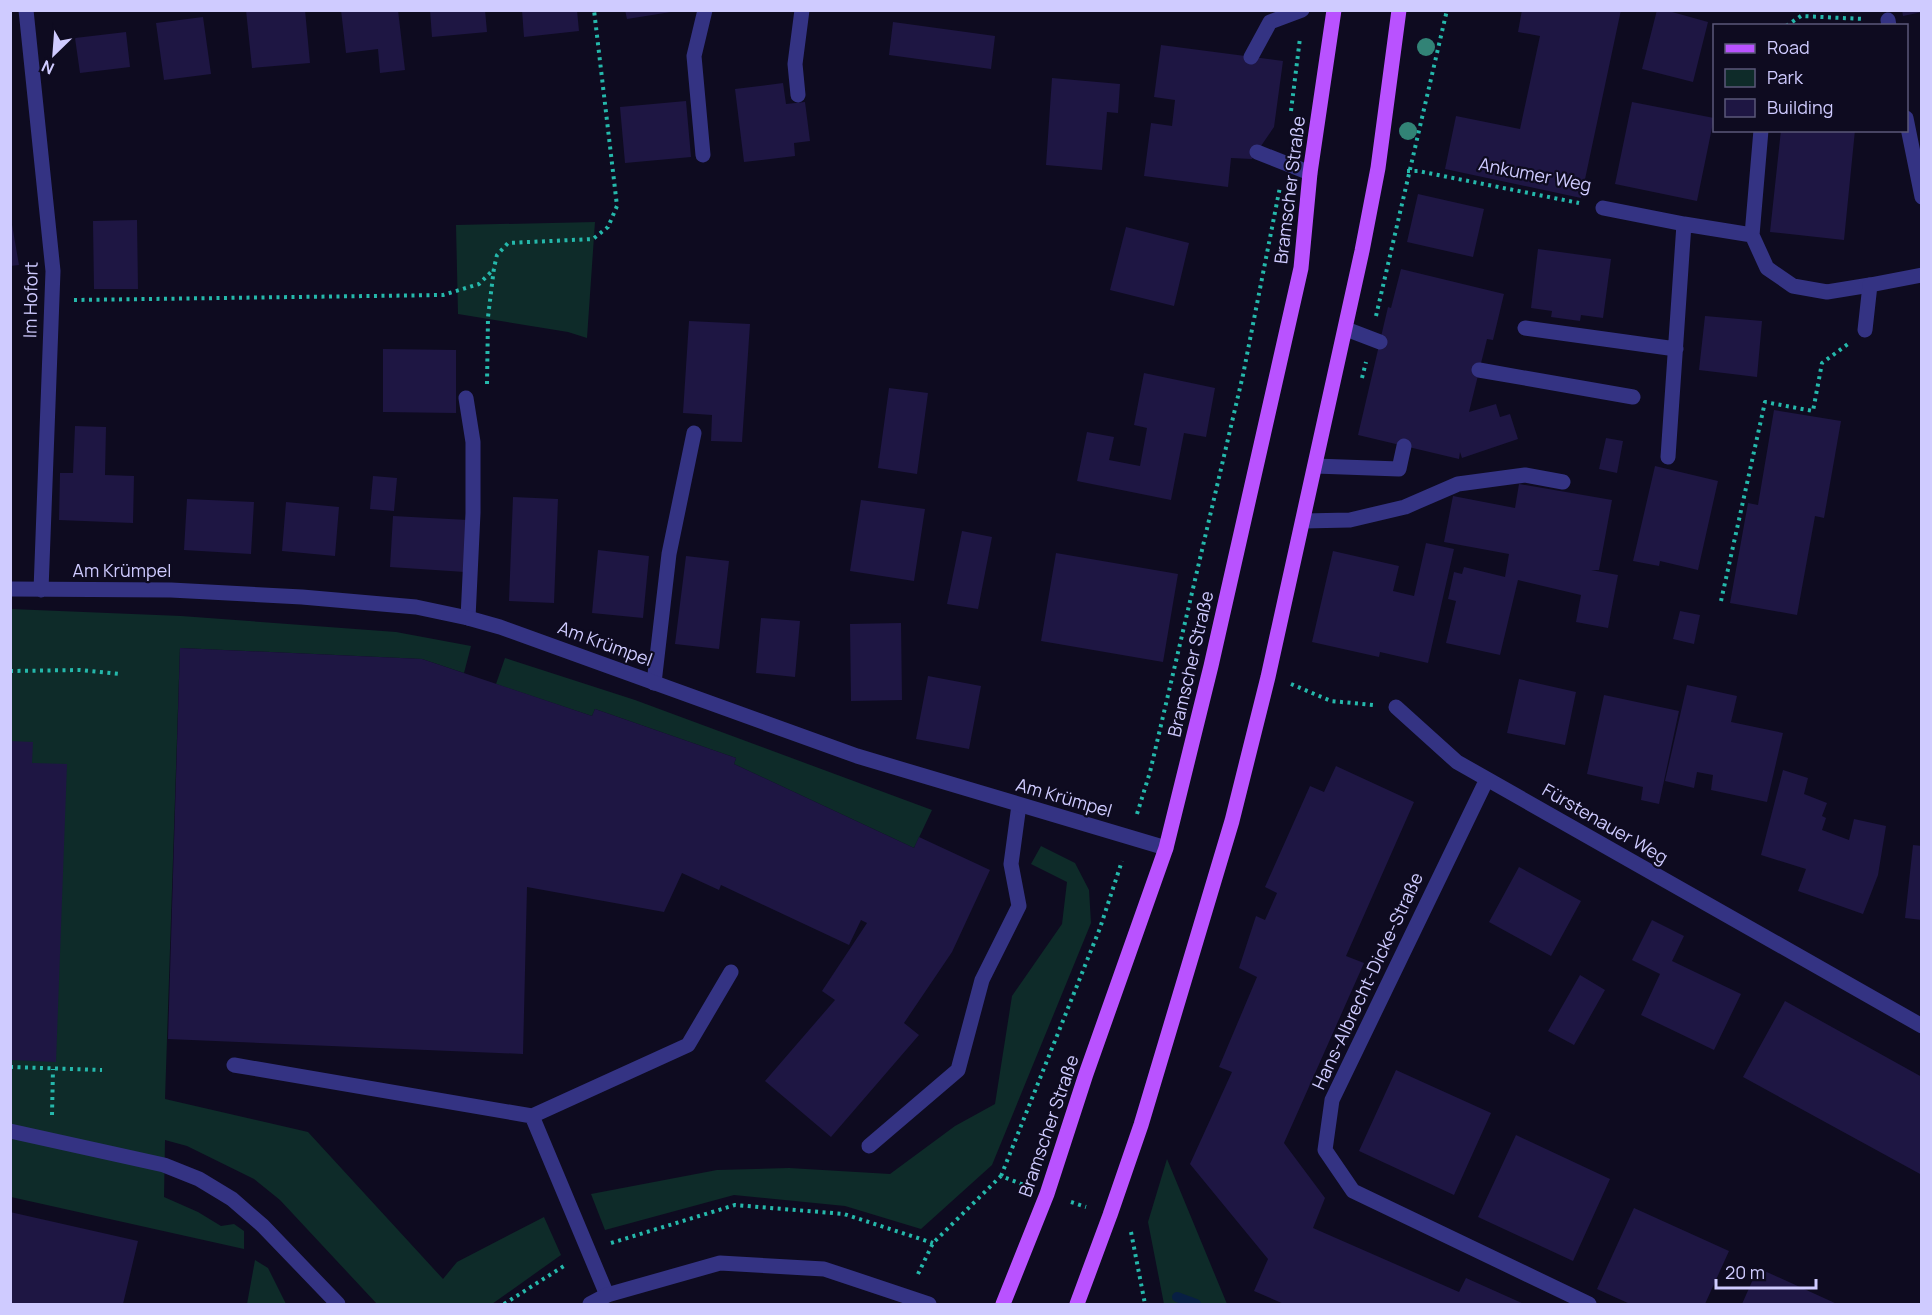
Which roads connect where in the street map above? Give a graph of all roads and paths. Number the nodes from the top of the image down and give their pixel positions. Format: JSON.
{"nodes":[{"id":1,"x":26,"y":10,"type":"edge"},
{"id":2,"x":594,"y":10,"type":"edge"},
{"id":3,"x":705,"y":10,"type":"edge"},
{"id":4,"x":802,"y":10,"type":"edge"},
{"id":5,"x":1302,"y":10,"type":"edge"},
{"id":6,"x":1334,"y":10,"type":"edge"},
{"id":7,"x":1400,"y":10,"type":"edge"},
{"id":8,"x":1888,"y":23,"type":"edge"},
{"id":9,"x":1789,"y":24,"type":"edge"},
{"id":10,"x":1301,"y":34,"type":"dead end"},
{"id":11,"x":1251,"y":57,"type":"dead end"},
{"id":12,"x":798,"y":95,"type":"dead end"},
{"id":13,"x":1291,"y":115,"type":"dead end"},
{"id":14,"x":1908,"y":128,"type":"edge"},
{"id":15,"x":1761,"y":132,"type":"edge"},
{"id":16,"x":1257,"y":152,"type":"dead end"},
{"id":17,"x":704,"y":155,"type":"dead end"},
{"id":18,"x":1285,"y":162,"type":"junction"},
{"id":19,"x":1378,"y":168,"type":"junction"},
{"id":20,"x":1310,"y":172,"type":"junction"},
{"id":21,"x":1922,"y":198,"type":"edge"},
{"id":22,"x":1604,"y":208,"type":"joint"},
{"id":23,"x":1684,"y":224,"type":"junction"},
{"id":24,"x":1752,"y":235,"type":"junction"},
{"id":25,"x":1922,"y":275,"type":"edge"},
{"id":26,"x":1870,"y":285,"type":"junction"},
{"id":27,"x":52,"y":300,"type":"junction"},
{"id":28,"x":1525,"y":328,"type":"dead end"},
{"id":29,"x":1346,"y":329,"type":"junction"},
{"id":30,"x":1865,"y":330,"type":"joint"},
{"id":31,"x":1380,"y":342,"type":"dead end"},
{"id":32,"x":1676,"y":349,"type":"junction"},
{"id":33,"x":1479,"y":370,"type":"dead end"},
{"id":34,"x":1633,"y":397,"type":"dead end"},
{"id":35,"x":466,"y":398,"type":"dead end"},
{"id":36,"x":694,"y":433,"type":"dead end"},
{"id":37,"x":1404,"y":446,"type":"dead end"},
{"id":38,"x":1668,"y":457,"type":"dead end"},
{"id":39,"x":1315,"y":466,"type":"junction"},
{"id":40,"x":1563,"y":482,"type":"dead end"},
{"id":41,"x":1303,"y":521,"type":"junction"},
{"id":42,"x":10,"y":589,"type":"edge"},
{"id":43,"x":41,"y":590,"type":"junction"},
{"id":44,"x":1721,"y":601,"type":"dead end"},
{"id":45,"x":468,"y":618,"type":"junction"},
{"id":46,"x":10,"y":671,"type":"edge"},
{"id":47,"x":120,"y":674,"type":"dead end"},
{"id":48,"x":1268,"y":677,"type":"junction"},
{"id":49,"x":654,"y":683,"type":"junction"},
{"id":50,"x":1396,"y":707,"type":"joint"},
{"id":51,"x":1486,"y":779,"type":"junction"},
{"id":52,"x":1019,"y":805,"type":"junction"},
{"id":53,"x":1130,"y":837,"type":"junction"},
{"id":54,"x":1166,"y":848,"type":"junction"},
{"id":55,"x":731,"y":972,"type":"dead end"},
{"id":56,"x":1922,"y":1026,"type":"edge"},
{"id":57,"x":234,"y":1065,"type":"dead end"},
{"id":58,"x":10,"y":1067,"type":"edge"},
{"id":59,"x":53,"y":1069,"type":"junction"},
{"id":60,"x":102,"y":1070,"type":"dead end"},
{"id":61,"x":532,"y":1116,"type":"junction"},
{"id":62,"x":10,"y":1131,"type":"edge"},
{"id":63,"x":51,"y":1139,"type":"junction"},
{"id":64,"x":869,"y":1146,"type":"dead end"},
{"id":65,"x":1001,"y":1176,"type":"dead end"},
{"id":66,"x":933,"y":1243,"type":"dead end"},
{"id":67,"x":589,"y":1250,"type":"junction"},
{"id":68,"x":607,"y":1295,"type":"junction"},
{"id":69,"x":338,"y":1305,"type":"edge"},
{"id":70,"x":504,"y":1305,"type":"edge"},
{"id":71,"x":590,"y":1305,"type":"edge"},
{"id":72,"x":929,"y":1305,"type":"edge"},
{"id":73,"x":1003,"y":1305,"type":"edge"},
{"id":74,"x":1077,"y":1305,"type":"edge"},
{"id":75,"x":1589,"y":1305,"type":"edge"}],
"edges":[{"from":1,"to":27,"type":"street","name":"Im Hofort"},
{"from":2,"to":27,"type":"path"},
{"from":3,"to":17,"type":"street"},
{"from":4,"to":12,"type":"street"},
{"from":5,"to":11,"type":"street"},
{"from":6,"to":20,"type":"main road","name":"Bramscher Straße"},
{"from":7,"to":19,"type":"main road"},
{"from":8,"to":9,"type":"path"},
{"from":10,"to":13,"type":"path"},
{"from":14,"to":21,"type":"street"},
{"from":15,"to":24,"type":"street"},
{"from":16,"to":18,"type":"street"},
{"from":18,"to":20,"type":"street"},
{"from":18,"to":53,"type":"path"},
{"from":19,"to":22,"type":"path","name":"Ankumer Weg"},
{"from":19,"to":29,"type":"main road"},
{"from":20,"to":54,"type":"main road","name":"Bramscher Straße"},
{"from":22,"to":23,"type":"street","name":"Ankumer Weg"},
{"from":23,"to":24,"type":"street","name":"Ankumer Weg"},
{"from":23,"to":32,"type":"street"},
{"from":24,"to":26,"type":"street"},
{"from":25,"to":26,"type":"street"},
{"from":26,"to":30,"type":"street"},
{"from":27,"to":43,"type":"street","name":"Im Hofort"},
{"from":28,"to":32,"type":"street"},
{"from":29,"to":31,"type":"street"},
{"from":29,"to":39,"type":"main road"},
{"from":30,"to":44,"type":"path"},
{"from":32,"to":38,"type":"street"},
{"from":33,"to":34,"type":"street"},
{"from":35,"to":45,"type":"street"},
{"from":36,"to":49,"type":"street"},
{"from":37,"to":39,"type":"street"},
{"from":39,"to":41,"type":"main road"},
{"from":40,"to":41,"type":"street"},
{"from":41,"to":48,"type":"main road"},
{"from":42,"to":43,"type":"street","name":"Am Krümpel"},
{"from":43,"to":45,"type":"street","name":"Am Krümpel"},
{"from":45,"to":49,"type":"street","name":"Am Krümpel"},
{"from":46,"to":47,"type":"path"},
{"from":48,"to":50,"type":"path"},
{"from":48,"to":74,"type":"main road"},
{"from":49,"to":52,"type":"street","name":"Am Krümpel"},
{"from":50,"to":51,"type":"street","name":"Fürstenauer Weg"},
{"from":51,"to":56,"type":"street","name":"Fürstenauer Weg"},
{"from":51,"to":75,"type":"street","name":"Hans-Albrecht-Dicke-Straße"},
{"from":52,"to":53,"type":"street","name":"Am Krümpel"},
{"from":52,"to":64,"type":"street"},
{"from":53,"to":54,"type":"street","name":"Am Krümpel"},
{"from":53,"to":65,"type":"path"},
{"from":54,"to":73,"type":"main road","name":"Bramscher Straße"},
{"from":55,"to":61,"type":"street"},
{"from":57,"to":61,"type":"street"},
{"from":58,"to":59,"type":"path"},
{"from":59,"to":60,"type":"path"},
{"from":59,"to":63,"type":"path"},
{"from":61,"to":67,"type":"street"},
{"from":62,"to":63,"type":"street"},
{"from":63,"to":69,"type":"street"},
{"from":66,"to":67,"type":"path"},
{"from":67,"to":68,"type":"street"},
{"from":67,"to":70,"type":"path"},
{"from":68,"to":71,"type":"street"},
{"from":68,"to":72,"type":"street"}]}
